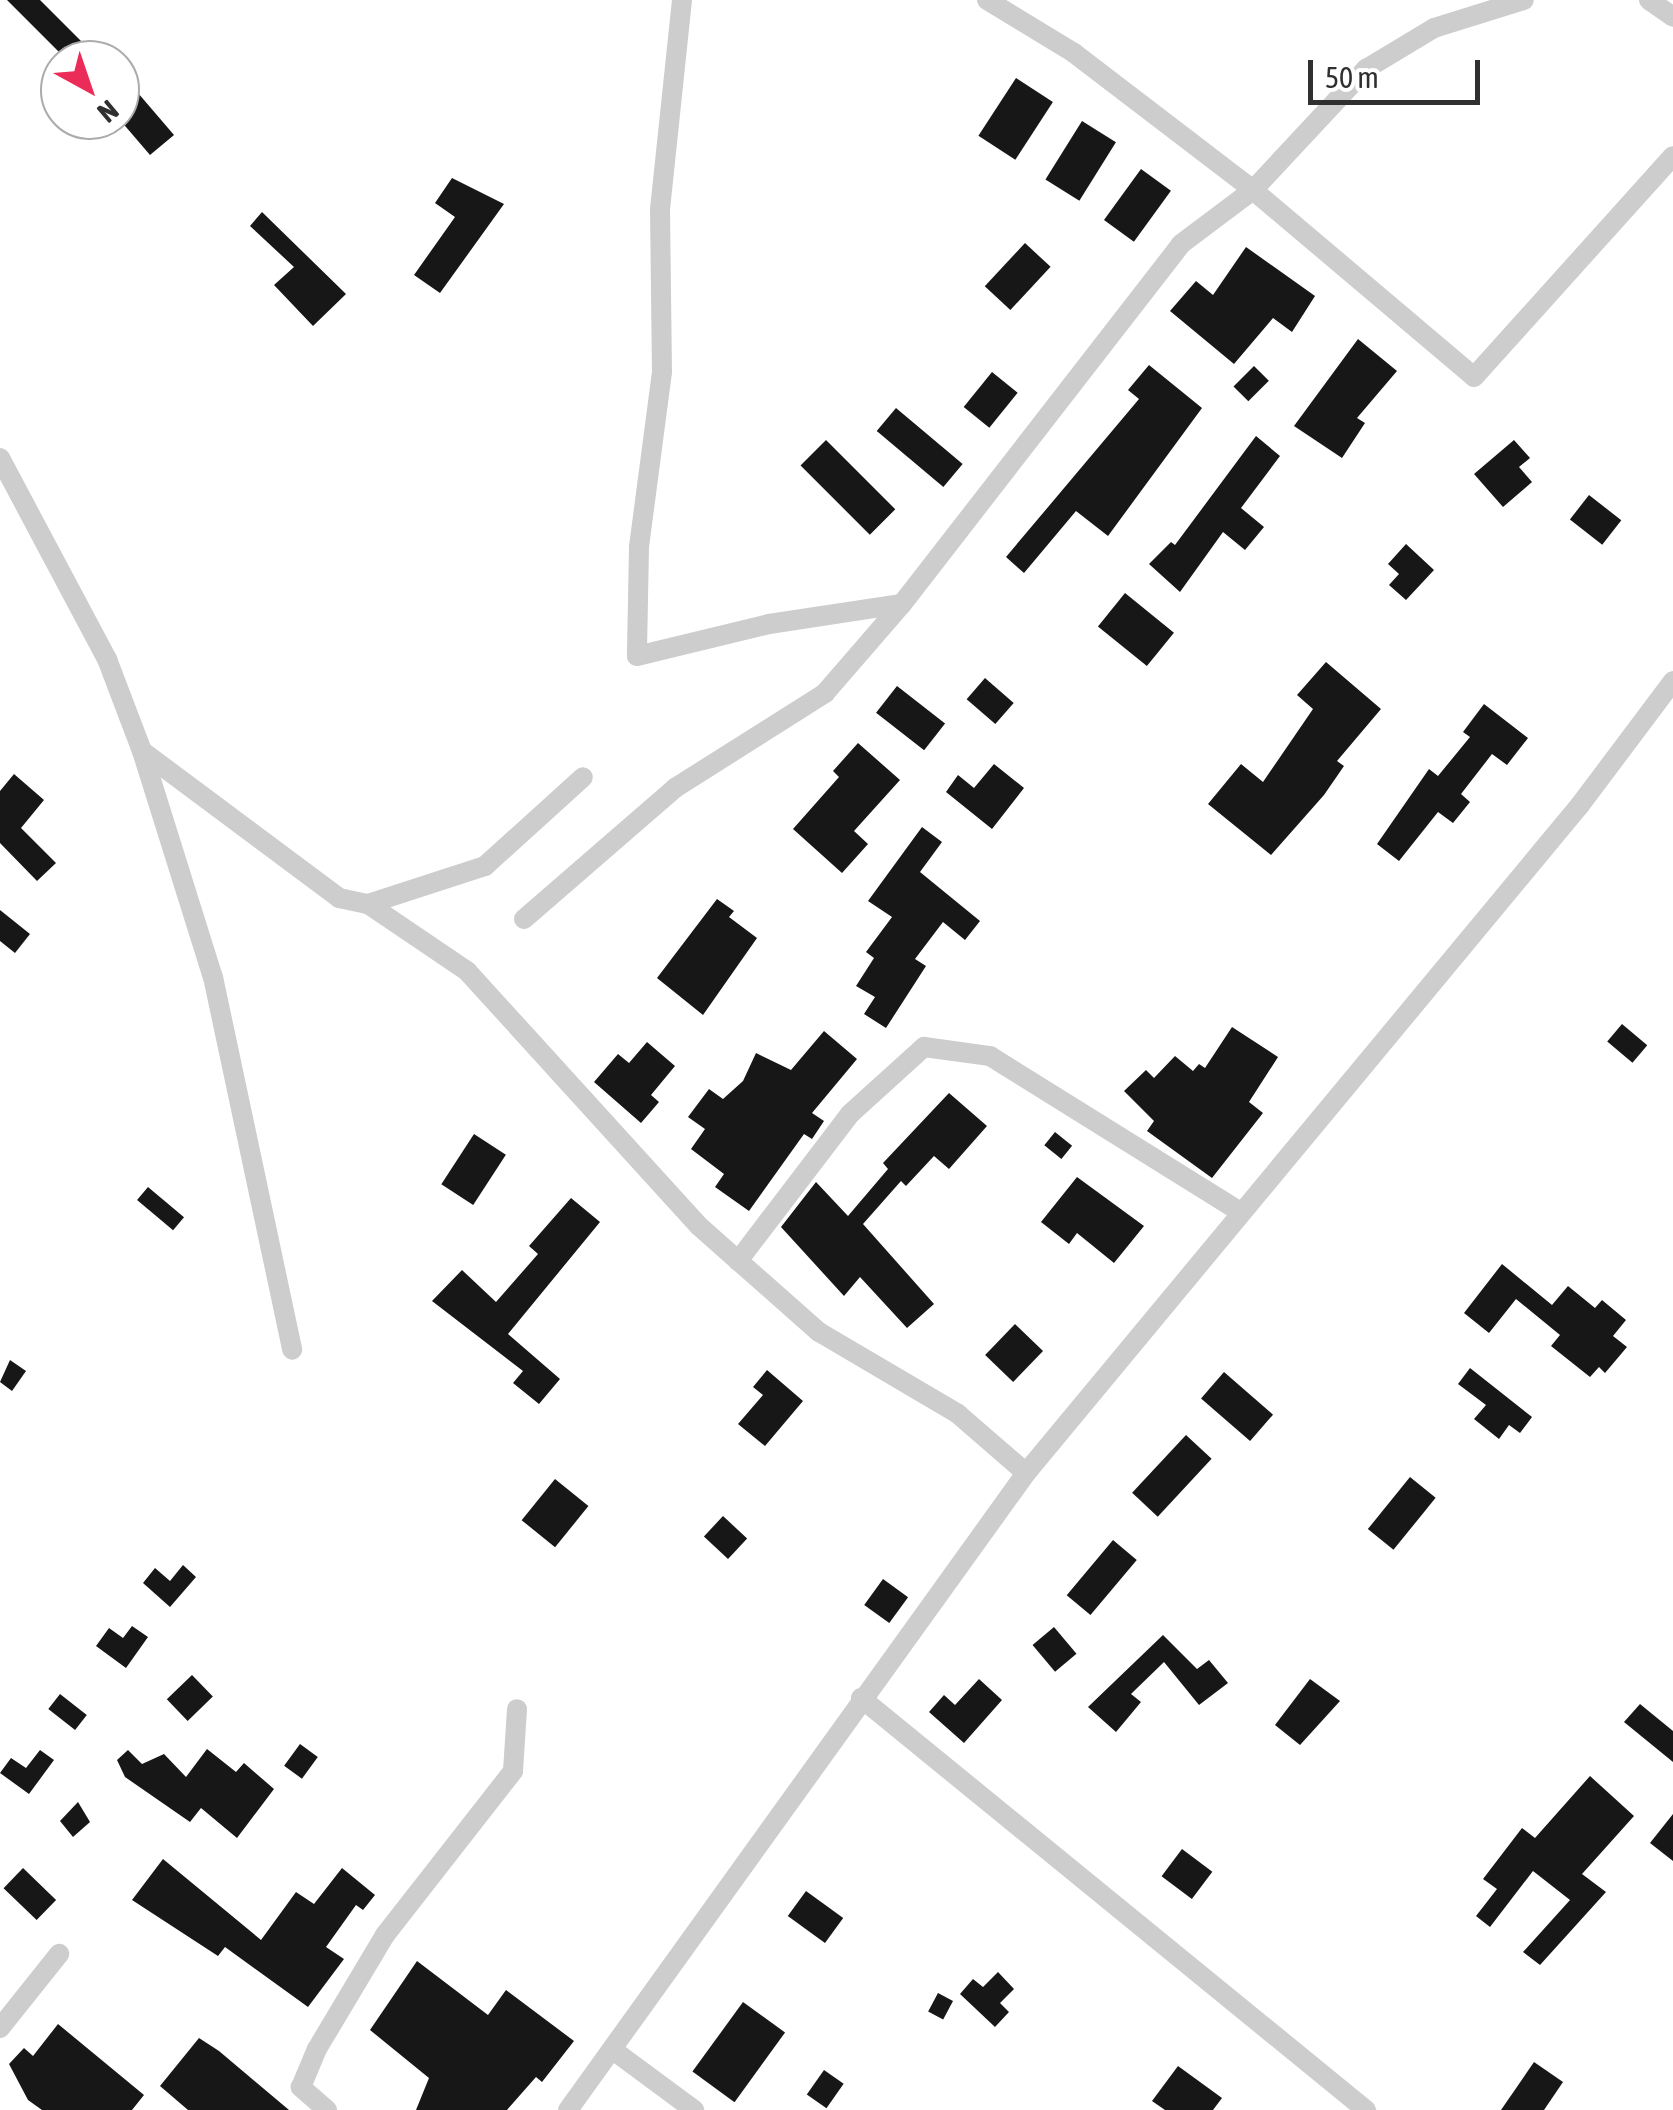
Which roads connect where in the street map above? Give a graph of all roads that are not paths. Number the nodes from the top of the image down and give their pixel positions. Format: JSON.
{"nodes":[{"id":1,"x":682,"y":0,"type":"edge"},
{"id":2,"x":987,"y":0,"type":"edge"},
{"id":3,"x":1524,"y":0,"type":"edge"},
{"id":4,"x":1649,"y":0,"type":"edge"},
{"id":5,"x":1673,"y":17,"type":"edge"},
{"id":6,"x":1673,"y":156,"type":"edge"},
{"id":7,"x":1252,"y":190,"type":"junction"},
{"id":8,"x":0,"y":458,"type":"edge"},
{"id":9,"x":902,"y":604,"type":"junction"},
{"id":10,"x":1673,"y":680,"type":"edge"},
{"id":11,"x":142,"y":751,"type":"junction"},
{"id":12,"x":583,"y":776,"type":"dead end"},
{"id":13,"x":368,"y":904,"type":"junction"},
{"id":14,"x":524,"y":920,"type":"dead end"},
{"id":15,"x":1241,"y":1212,"type":"junction"},
{"id":16,"x":738,"y":1261,"type":"junction"},
{"id":17,"x":292,"y":1350,"type":"dead end"},
{"id":18,"x":1026,"y":1473,"type":"junction"},
{"id":19,"x":861,"y":1698,"type":"junction"},
{"id":20,"x":517,"y":1709,"type":"dead end"},
{"id":21,"x":59,"y":1954,"type":"dead end"},
{"id":22,"x":0,"y":2028,"type":"edge"},
{"id":23,"x":613,"y":2050,"type":"junction"},
{"id":24,"x":327,"y":2110,"type":"edge"},
{"id":25,"x":568,"y":2110,"type":"edge"},
{"id":26,"x":694,"y":2110,"type":"edge"},
{"id":27,"x":1366,"y":2110,"type":"edge"}],
"edges":[{"from":1,"to":9,"type":"street"},
{"from":2,"to":7,"type":"street"},
{"from":3,"to":7,"type":"street"},
{"from":4,"to":5,"type":"street"},
{"from":6,"to":7,"type":"street"},
{"from":7,"to":9,"type":"street"},
{"from":8,"to":11,"type":"street"},
{"from":9,"to":14,"type":"street"},
{"from":10,"to":15,"type":"street"},
{"from":11,"to":13,"type":"street"},
{"from":11,"to":17,"type":"street"},
{"from":12,"to":13,"type":"street"},
{"from":13,"to":16,"type":"street"},
{"from":15,"to":16,"type":"street"},
{"from":15,"to":18,"type":"street"},
{"from":16,"to":18,"type":"street"},
{"from":18,"to":19,"type":"street"},
{"from":19,"to":23,"type":"street"},
{"from":19,"to":27,"type":"street"},
{"from":20,"to":24,"type":"street"},
{"from":21,"to":22,"type":"street"},
{"from":23,"to":25,"type":"street"},
{"from":23,"to":26,"type":"street"}]}
